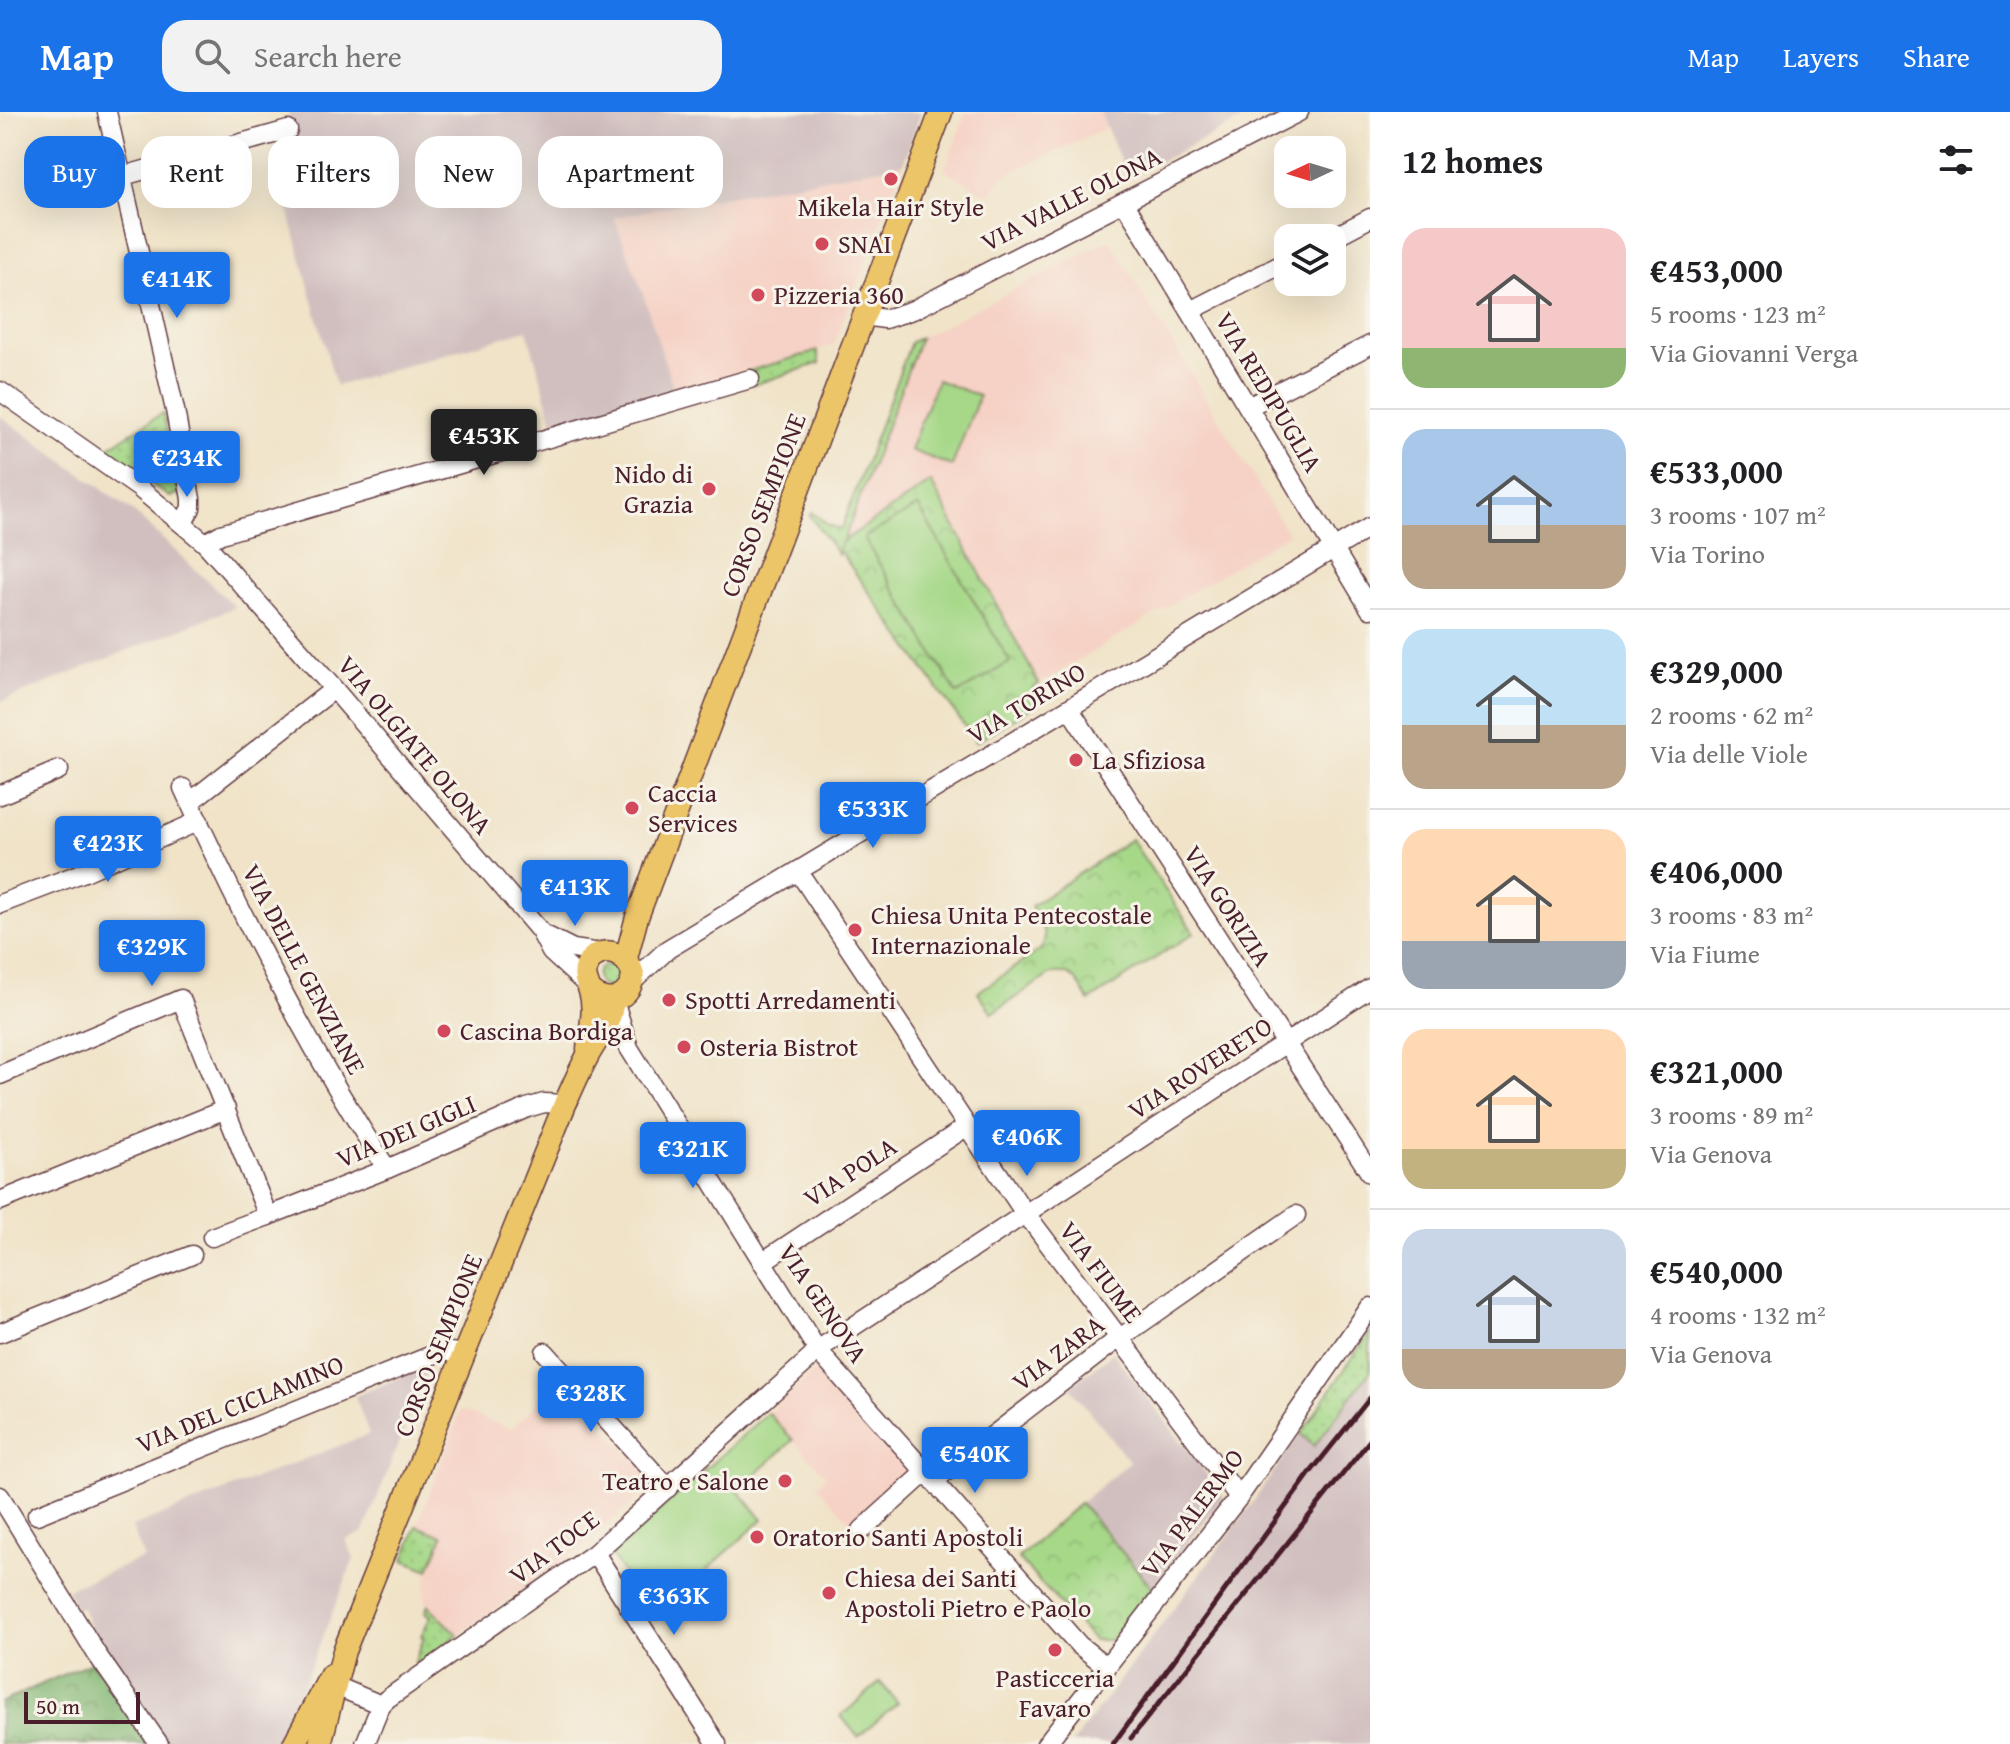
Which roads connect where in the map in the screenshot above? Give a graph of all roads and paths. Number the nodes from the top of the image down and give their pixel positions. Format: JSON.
{"nodes":[{"id":1,"x":107,"y":112,"type":"edge"},
{"id":2,"x":941,"y":112,"type":"edge"},
{"id":3,"x":1299,"y":112,"type":"edge"},
{"id":4,"x":288,"y":130,"type":"dead end"},
{"id":5,"x":113,"y":136,"type":"edge"},
{"id":6,"x":125,"y":175,"type":"edge"},
{"id":7,"x":125,"y":185,"type":"edge"},
{"id":8,"x":1124,"y":202,"type":"junction"},
{"id":9,"x":1370,"y":218,"type":"edge"},
{"id":10,"x":1346,"y":231,"type":"edge"},
{"id":11,"x":1274,"y":268,"type":"edge"},
{"id":12,"x":1190,"y":311,"type":"junction"},
{"id":13,"x":864,"y":316,"type":"junction"},
{"id":14,"x":1370,"y":345,"type":"edge"},
{"id":15,"x":750,"y":379,"type":"dead end"},
{"id":16,"x":0,"y":391,"type":"edge"},
{"id":17,"x":1248,"y":407,"type":"junction"},
{"id":18,"x":183,"y":523,"type":"junction"},
{"id":19,"x":1370,"y":527,"type":"edge"},
{"id":20,"x":205,"y":543,"type":"junction"},
{"id":21,"x":1334,"y":549,"type":"junction"},
{"id":22,"x":1370,"y":609,"type":"edge"},
{"id":23,"x":334,"y":689,"type":"junction"},
{"id":24,"x":1069,"y":708,"type":"junction"},
{"id":25,"x":59,"y":770,"type":"dead end"},
{"id":26,"x":0,"y":795,"type":"edge"},
{"id":27,"x":199,"y":821,"type":"junction"},
{"id":28,"x":798,"y":871,"type":"junction"},
{"id":29,"x":0,"y":904,"type":"edge"},
{"id":30,"x":540,"y":931,"type":"junction"},
{"id":31,"x":618,"y":961,"type":"junction"},
{"id":32,"x":588,"y":987,"type":"junction"},
{"id":33,"x":1370,"y":988,"type":"edge"},
{"id":34,"x":613,"y":1000,"type":"junction"},
{"id":35,"x":1286,"y":1043,"type":"junction"},
{"id":36,"x":629,"y":1048,"type":"junction"},
{"id":37,"x":588,"y":1054,"type":"junction"},
{"id":38,"x":0,"y":1075,"type":"edge"},
{"id":39,"x":565,"y":1104,"type":"junction"},
{"id":40,"x":226,"y":1109,"type":"junction"},
{"id":41,"x":966,"y":1127,"type":"junction"},
{"id":42,"x":387,"y":1169,"type":"junction"},
{"id":43,"x":1370,"y":1173,"type":"edge"},
{"id":44,"x":0,"y":1201,"type":"edge"},
{"id":45,"x":1026,"y":1214,"type":"junction"},
{"id":46,"x":1296,"y":1215,"type":"dead end"},
{"id":47,"x":268,"y":1216,"type":"junction"},
{"id":48,"x":212,"y":1237,"type":"dead end"},
{"id":49,"x":192,"y":1255,"type":"dead end"},
{"id":50,"x":762,"y":1262,"type":"junction"},
{"id":51,"x":1370,"y":1307,"type":"edge"},
{"id":52,"x":0,"y":1333,"type":"edge"},
{"id":53,"x":1119,"y":1339,"type":"junction"},
{"id":54,"x":818,"y":1351,"type":"junction"},
{"id":55,"x":545,"y":1352,"type":"dead end"},
{"id":56,"x":464,"y":1354,"type":"junction"},
{"id":57,"x":930,"y":1477,"type":"junction"},
{"id":58,"x":668,"y":1488,"type":"junction"},
{"id":59,"x":0,"y":1496,"type":"edge"},
{"id":60,"x":1239,"y":1497,"type":"junction"},
{"id":61,"x":37,"y":1515,"type":"dead end"},
{"id":62,"x":18,"y":1524,"type":"junction"},
{"id":63,"x":862,"y":1530,"type":"dead end"},
{"id":64,"x":0,"y":1533,"type":"edge"},
{"id":65,"x":595,"y":1553,"type":"junction"},
{"id":66,"x":342,"y":1657,"type":"junction"},
{"id":67,"x":1107,"y":1667,"type":"junction"},
{"id":68,"x":334,"y":1693,"type":"junction"},
{"id":69,"x":381,"y":1705,"type":"junction"},
{"id":70,"x":714,"y":1743,"type":"edge"},
{"id":71,"x":159,"y":1744,"type":"edge"},
{"id":72,"x":294,"y":1744,"type":"edge"},
{"id":73,"x":312,"y":1744,"type":"edge"},
{"id":74,"x":320,"y":1744,"type":"edge"},
{"id":75,"x":365,"y":1744,"type":"edge"},
{"id":76,"x":1046,"y":1744,"type":"edge"}],
"edges":[{"from":1,"to":5,"type":"street"},
{"from":2,"to":13,"type":"main road","name":"CORSO SEMPIONE"},
{"from":3,"to":8,"type":"street","name":"VIA VALLE OLONA"},
{"from":4,"to":6,"type":"street"},
{"from":7,"to":18,"type":"street"},
{"from":8,"to":12,"type":"street","name":"VIA REDIPUGLIA"},
{"from":8,"to":13,"type":"street","name":"VIA VALLE OLONA"},
{"from":9,"to":10,"type":"street"},
{"from":11,"to":12,"type":"street"},
{"from":12,"to":17,"type":"street","name":"VIA REDIPUGLIA"},
{"from":13,"to":31,"type":"main road","name":"CORSO SEMPIONE"},
{"from":14,"to":17,"type":"street"},
{"from":15,"to":20,"type":"street"},
{"from":16,"to":18,"type":"street","name":"VIA OLGIATE OLONA"},
{"from":17,"to":21,"type":"street","name":"VIA REDIPUGLIA"},
{"from":18,"to":20,"type":"street","name":"VIA OLGIATE OLONA"},
{"from":19,"to":21,"type":"street","name":"VIA TORINO"},
{"from":20,"to":23,"type":"street","name":"VIA OLGIATE OLONA"},
{"from":21,"to":22,"type":"street","name":"VIA REDIPUGLIA"},
{"from":21,"to":24,"type":"street","name":"VIA TORINO"},
{"from":23,"to":27,"type":"street","name":"VIA DELLE GENZIANE"},
{"from":23,"to":30,"type":"street","name":"VIA OLGIATE OLONA"},
{"from":24,"to":28,"type":"street","name":"VIA TORINO"},
{"from":24,"to":35,"type":"street","name":"VIA GORIZIA"},
{"from":25,"to":26,"type":"street"},
{"from":27,"to":29,"type":"street"},
{"from":27,"to":42,"type":"street","name":"VIA DELLE GENZIANE"},
{"from":28,"to":31,"type":"street","name":"VIA TORINO"},
{"from":28,"to":41,"type":"street","name":"VIA FIUME"},
{"from":30,"to":31,"type":"street","name":"VIA OLGIATE OLONA"},
{"from":30,"to":32,"type":"street","name":"VIA OLGIATE OLONA"},
{"from":31,"to":32,"type":"main road","name":"CORSO SEMPIONE"},
{"from":31,"to":34,"type":"main road","name":"CORSO SEMPIONE"},
{"from":32,"to":34,"type":"main road"},
{"from":32,"to":37,"type":"main road","name":"CORSO SEMPIONE"},
{"from":33,"to":35,"type":"street","name":"VIA ROVERETO"},
{"from":34,"to":36,"type":"street","name":"VIA GENOVA"},
{"from":34,"to":37,"type":"main road","name":"CORSO SEMPIONE"},
{"from":35,"to":43,"type":"street","name":"VIA GORIZIA"},
{"from":35,"to":45,"type":"street","name":"VIA ROVERETO"},
{"from":36,"to":37,"type":"street"},
{"from":36,"to":50,"type":"street","name":"VIA GENOVA"},
{"from":37,"to":39,"type":"main road","name":"CORSO SEMPIONE"},
{"from":38,"to":40,"type":"street"},
{"from":39,"to":42,"type":"street","name":"VIA DEI GIGLI"},
{"from":39,"to":56,"type":"main road","name":"CORSO SEMPIONE"},
{"from":40,"to":44,"type":"street"},
{"from":40,"to":47,"type":"street"},
{"from":41,"to":45,"type":"street","name":"VIA FIUME"},
{"from":41,"to":50,"type":"street","name":"VIA POLA"},
{"from":42,"to":47,"type":"street","name":"VIA DEI GIGLI"},
{"from":45,"to":53,"type":"street","name":"VIA FIUME"},
{"from":45,"to":54,"type":"street","name":"VIA ROVERETO"},
{"from":46,"to":53,"type":"street","name":"VIA ZARA"},
{"from":47,"to":48,"type":"street","name":"VIA DEI GIGLI"},
{"from":49,"to":52,"type":"street"},
{"from":50,"to":54,"type":"street","name":"VIA GENOVA"},
{"from":51,"to":60,"type":"street","name":"VIA PALERMO"},
{"from":53,"to":57,"type":"street","name":"VIA ZARA"},
{"from":53,"to":60,"type":"street","name":"VIA FIUME"},
{"from":54,"to":57,"type":"street","name":"VIA GENOVA"},
{"from":54,"to":58,"type":"street","name":"VIA TOCE"},
{"from":55,"to":58,"type":"street"},
{"from":56,"to":61,"type":"street","name":"VIA DEL CICLAMINO"},
{"from":56,"to":66,"type":"main road","name":"CORSO SEMPIONE"},
{"from":57,"to":63,"type":"street","name":"VIA ZARA"},
{"from":57,"to":67,"type":"street","name":"VIA GENOVA"},
{"from":58,"to":65,"type":"street","name":"VIA TOCE"},
{"from":59,"to":62,"type":"street"},
{"from":60,"to":67,"type":"street","name":"VIA PALERMO"},
{"from":62,"to":64,"type":"street"},
{"from":62,"to":71,"type":"street"},
{"from":65,"to":69,"type":"street","name":"VIA TOCE"},
{"from":65,"to":70,"type":"street"},
{"from":66,"to":68,"type":"main road","name":"CORSO SEMPIONE"},
{"from":66,"to":72,"type":"main road","name":"CORSO SEMPIONE"},
{"from":67,"to":76,"type":"street","name":"VIA PALERMO"},
{"from":68,"to":69,"type":"street"},
{"from":68,"to":73,"type":"main road"},
{"from":68,"to":74,"type":"main road","name":"CORSO SEMPIONE"},
{"from":69,"to":75,"type":"street"}]}
